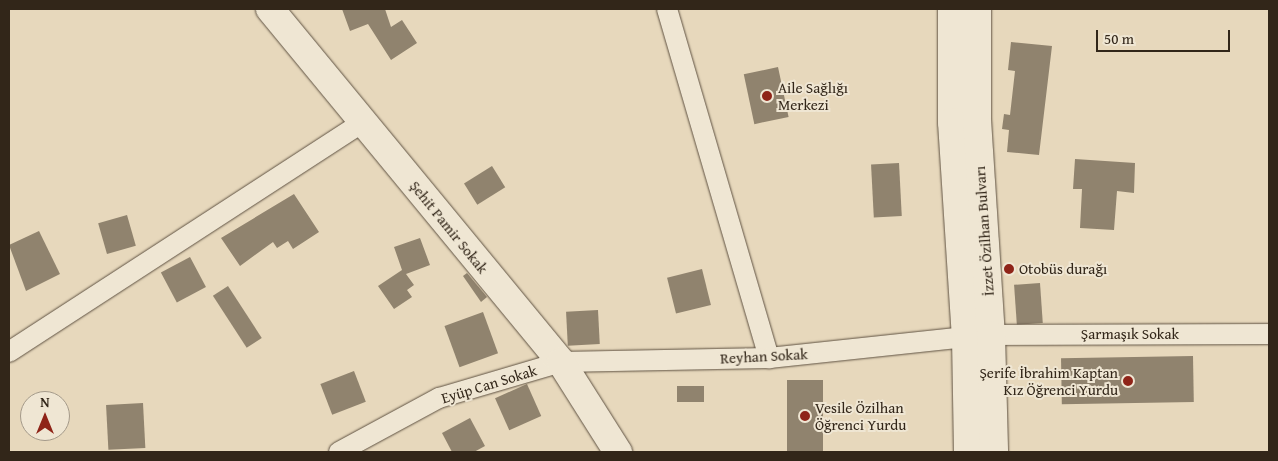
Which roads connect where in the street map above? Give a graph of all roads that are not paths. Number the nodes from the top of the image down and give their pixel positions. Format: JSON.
{"nodes":[{"id":1,"x":270,"y":9,"type":"edge"},
{"id":2,"x":667,"y":9,"type":"edge"},
{"id":3,"x":952,"y":9,"type":"edge"},
{"id":4,"x":977,"y":9,"type":"edge"},
{"id":5,"x":363,"y":122,"type":"junction"},
{"id":6,"x":1269,"y":334,"type":"edge"},
{"id":7,"x":979,"y":336,"type":"junction"},
{"id":8,"x":9,"y":352,"type":"edge"},
{"id":9,"x":768,"y":358,"type":"junction"},
{"id":10,"x":561,"y":362,"type":"junction"},
{"id":11,"x":339,"y":452,"type":"edge"},
{"id":12,"x":618,"y":452,"type":"edge"},
{"id":13,"x":968,"y":452,"type":"edge"},
{"id":14,"x":994,"y":452,"type":"edge"}],
"edges":[{"from":1,"to":5,"type":"main road","name":"Şehit Pamir Sokak"},
{"from":2,"to":9,"type":"street"},
{"from":3,"to":7,"type":"main road","name":"İzzet Özilhan Bulvarı"},
{"from":4,"to":7,"type":"main road","name":"İzzet Özilhan Bulvarı"},
{"from":5,"to":8,"type":"street"},
{"from":5,"to":10,"type":"main road","name":"Şehit Pamir Sokak"},
{"from":6,"to":7,"type":"street","name":"Şarmaşık Sokak"},
{"from":7,"to":9,"type":"street","name":"Reyhan Sokak"},
{"from":7,"to":13,"type":"main road","name":"İzzet Özilhan Bulvarı"},
{"from":7,"to":14,"type":"main road","name":"İzzet Özilhan Bulvarı"},
{"from":9,"to":10,"type":"street","name":"Reyhan Sokak"},
{"from":10,"to":11,"type":"street","name":"Eyüp Can Sokak"},
{"from":10,"to":12,"type":"main road","name":"Şehit Pamir Sokak"}]}
